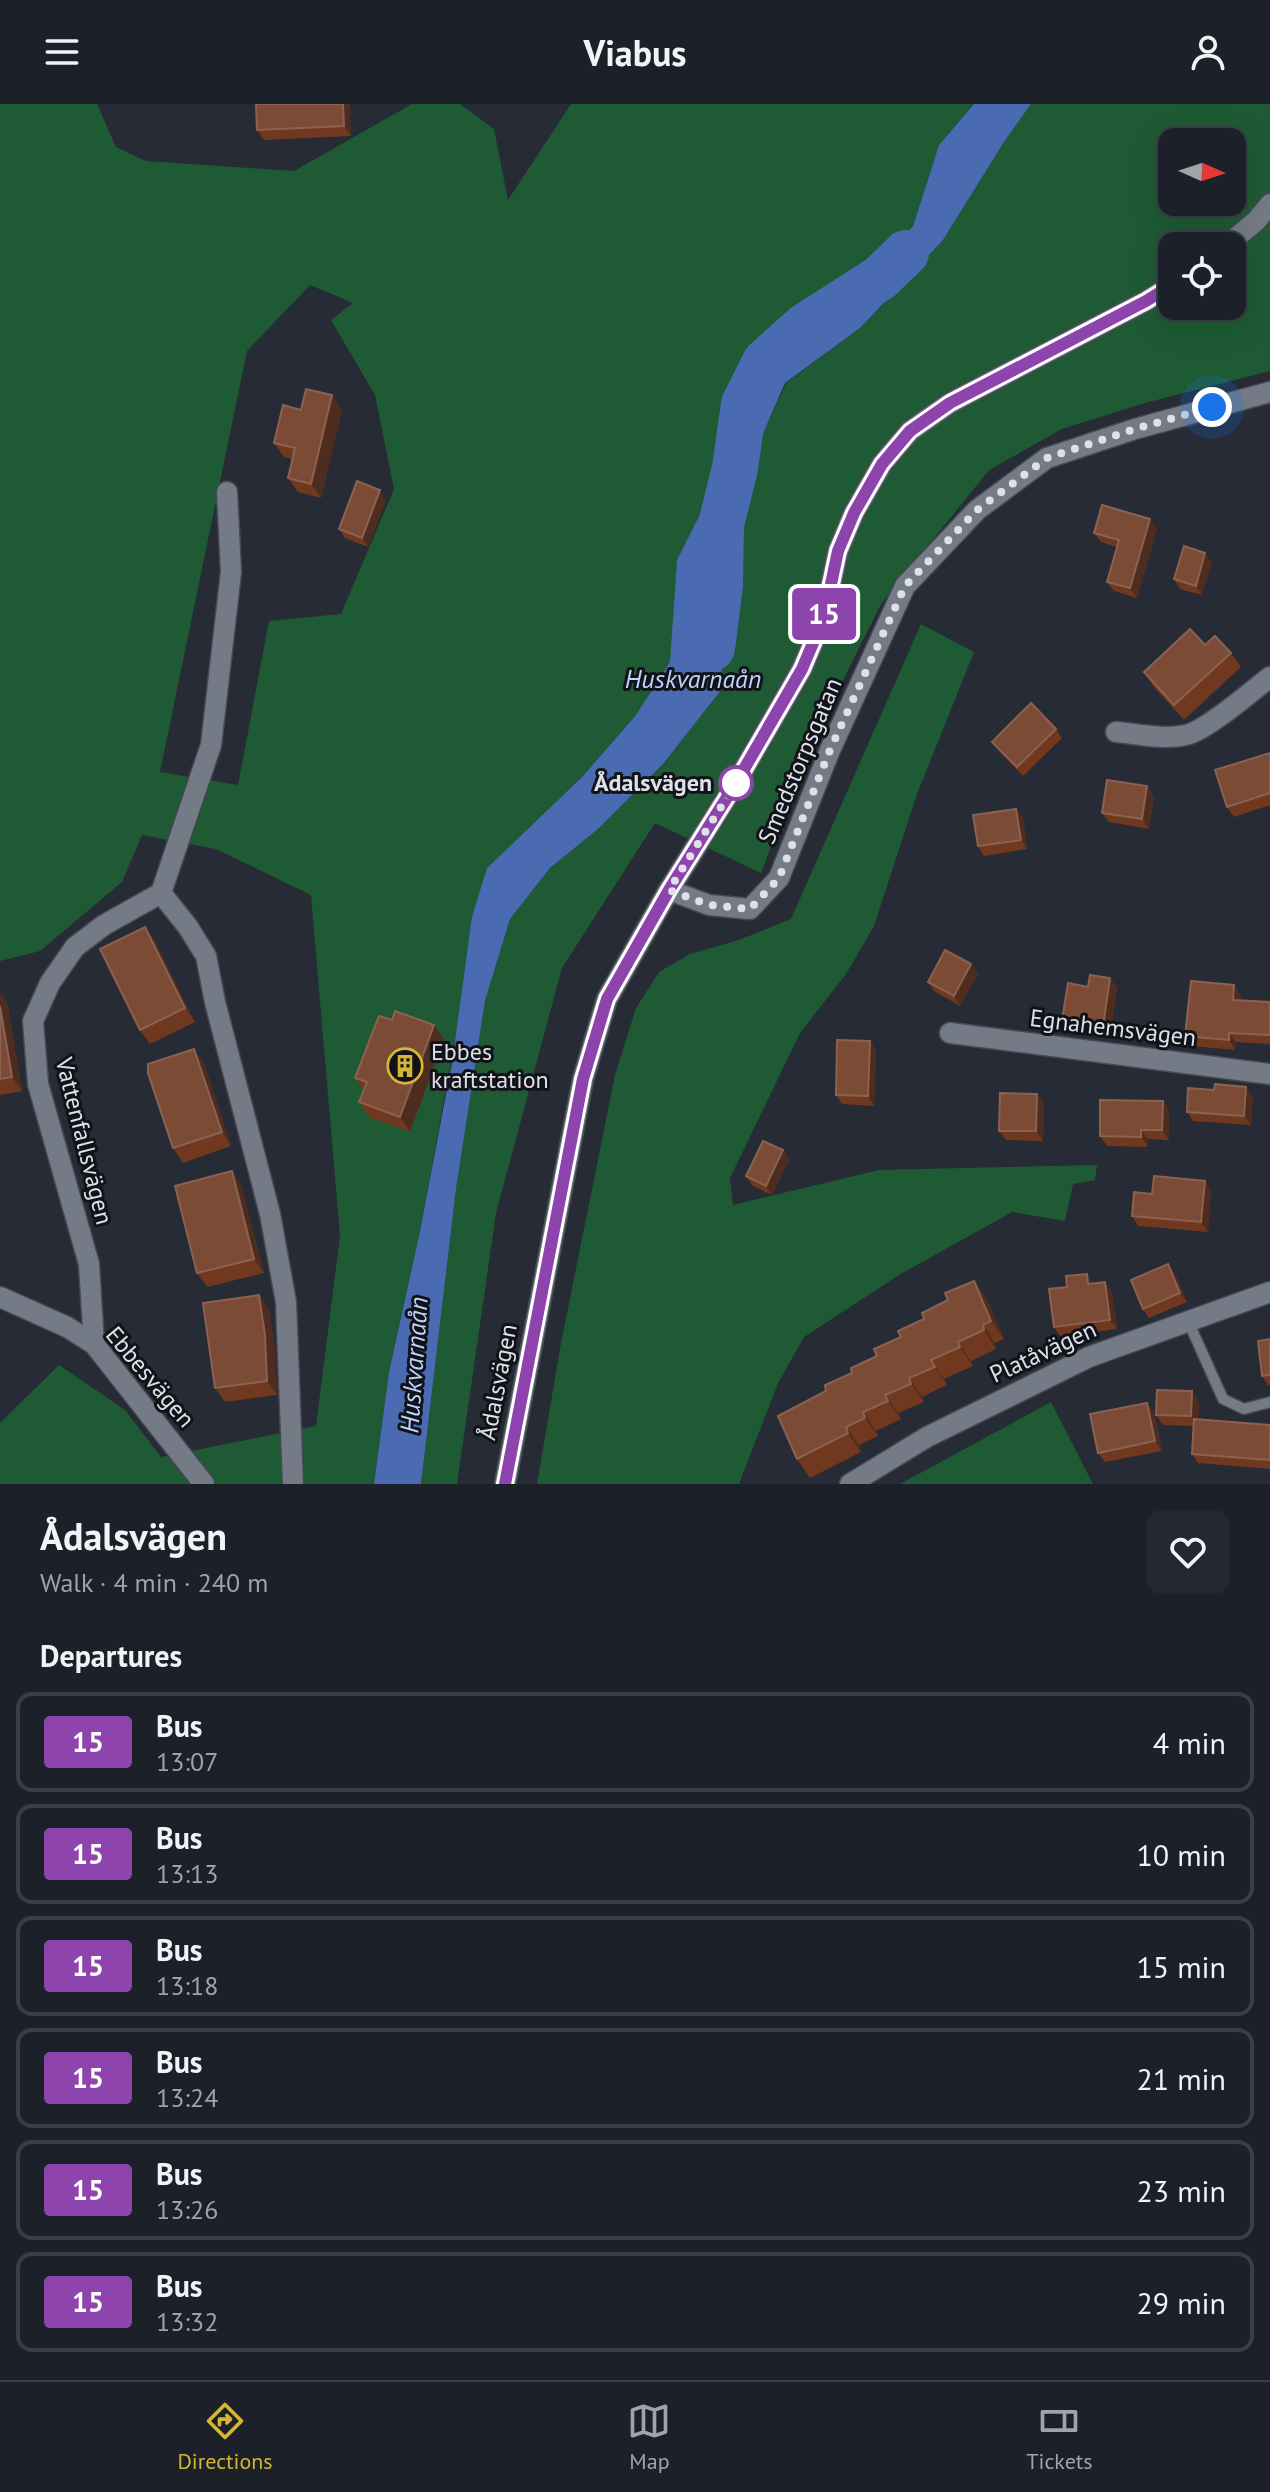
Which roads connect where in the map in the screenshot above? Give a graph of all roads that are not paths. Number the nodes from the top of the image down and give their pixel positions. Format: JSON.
{"nodes":[{"id":1,"x":1270,"y":204,"type":"edge"},
{"id":2,"x":1243,"y":232,"type":"edge"},
{"id":3,"x":1158,"y":294,"type":"edge"},
{"id":4,"x":1270,"y":392,"type":"edge"},
{"id":5,"x":227,"y":492,"type":"dead end"},
{"id":6,"x":1270,"y":677,"type":"edge"},
{"id":7,"x":1116,"y":732,"type":"dead end"},
{"id":8,"x":669,"y":890,"type":"junction"},
{"id":9,"x":161,"y":893,"type":"junction"},
{"id":10,"x":950,"y":1033,"type":"dead end"},
{"id":11,"x":1270,"y":1074,"type":"edge"},
{"id":12,"x":1270,"y":1292,"type":"edge"},
{"id":13,"x":0,"y":1297,"type":"edge"},
{"id":14,"x":1188,"y":1321,"type":"junction"},
{"id":15,"x":94,"y":1344,"type":"junction"},
{"id":16,"x":1270,"y":1402,"type":"edge"},
{"id":17,"x":204,"y":1484,"type":"edge"},
{"id":18,"x":293,"y":1484,"type":"edge"},
{"id":19,"x":505,"y":1484,"type":"edge"},
{"id":20,"x":850,"y":1484,"type":"edge"}],
"edges":[{"from":1,"to":2,"type":"street"},
{"from":3,"to":8,"type":"street","name":"Ådalsvägen"},
{"from":4,"to":8,"type":"street","name":"Smedstorpsgatan"},
{"from":5,"to":9,"type":"street"},
{"from":6,"to":7,"type":"street"},
{"from":8,"to":19,"type":"street","name":"Ådalsvägen"},
{"from":9,"to":15,"type":"street","name":"Vattenfallsvägen"},
{"from":9,"to":18,"type":"street"},
{"from":10,"to":11,"type":"street","name":"Egnahemsvägen"},
{"from":12,"to":14,"type":"street","name":"Platåvägen"},
{"from":13,"to":15,"type":"street","name":"Ebbesvägen"},
{"from":14,"to":16,"type":"lane"},
{"from":14,"to":20,"type":"street","name":"Platåvägen"},
{"from":15,"to":17,"type":"street","name":"Ebbesvägen"}]}
